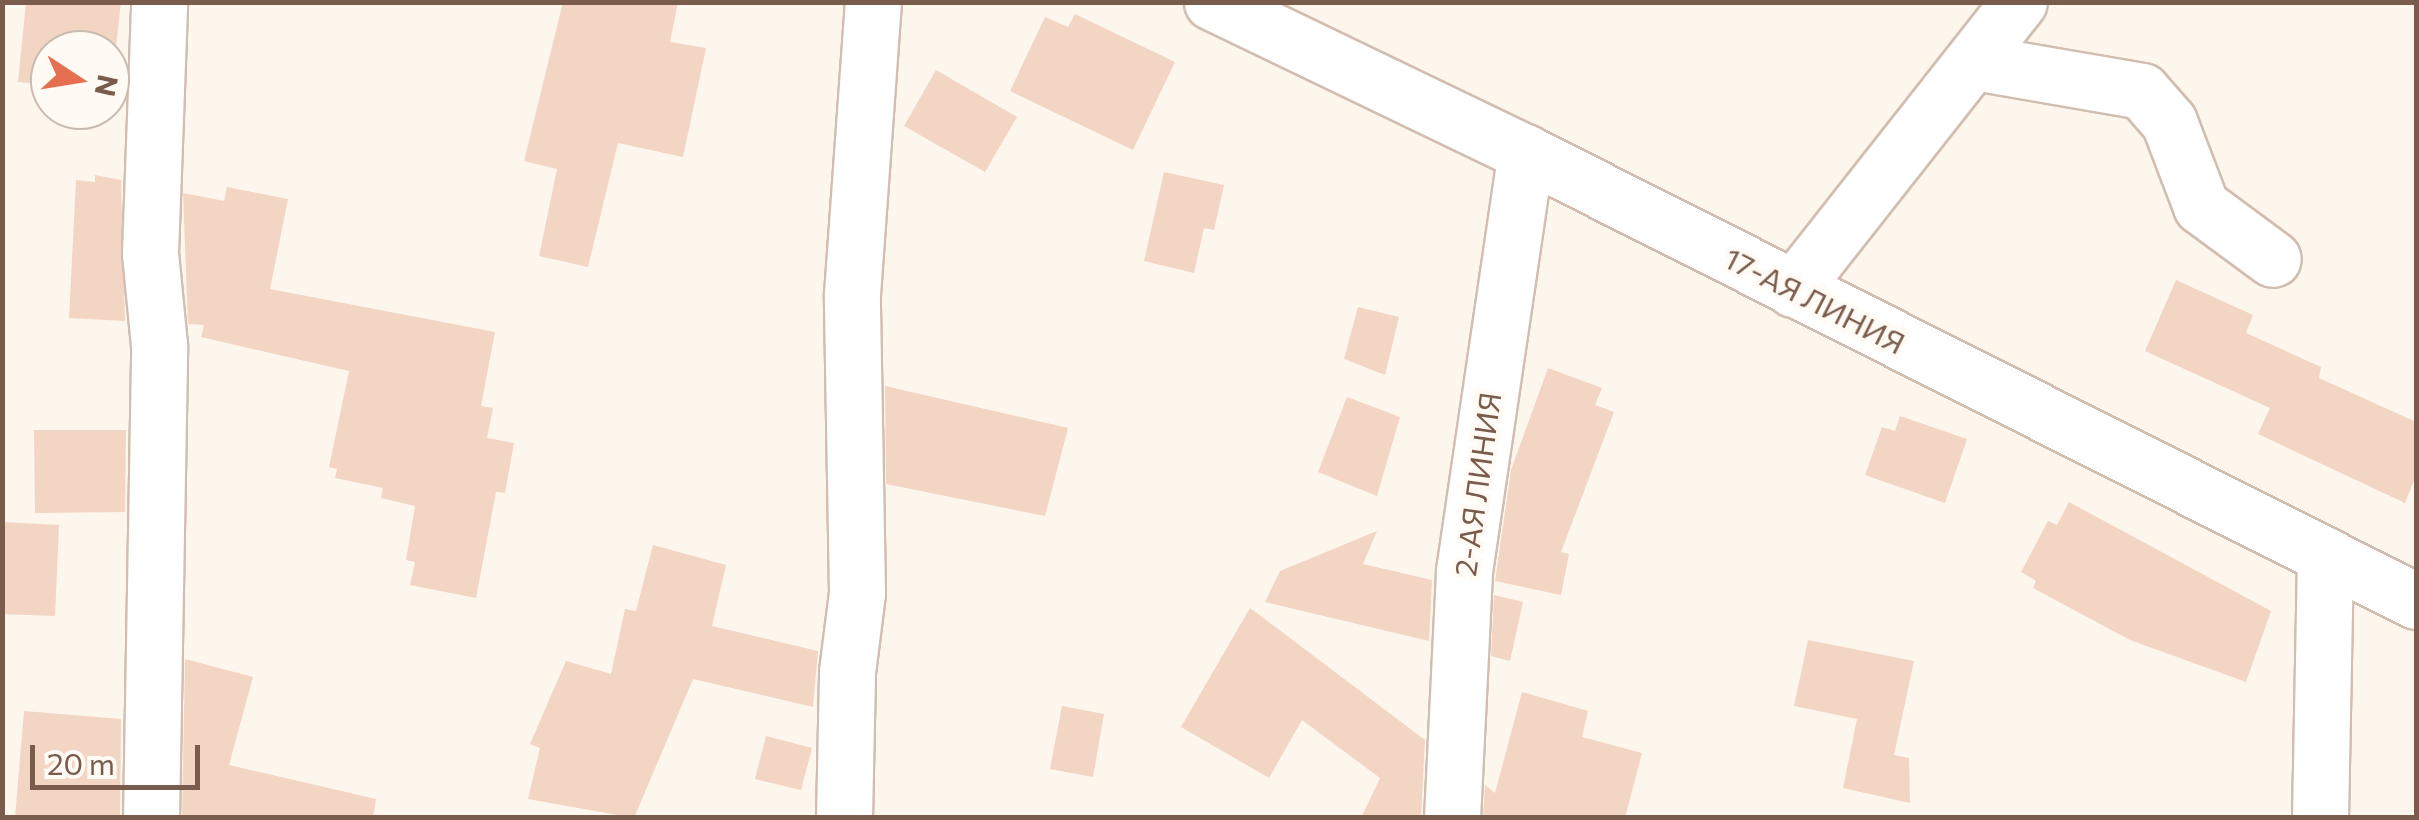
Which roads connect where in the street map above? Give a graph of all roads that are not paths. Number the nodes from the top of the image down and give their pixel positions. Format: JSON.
{"nodes":[{"id":1,"x":159,"y":2,"type":"edge"},
{"id":2,"x":872,"y":2,"type":"edge"},
{"id":3,"x":1212,"y":2,"type":"edge"},
{"id":4,"x":2019,"y":2,"type":"edge"},
{"id":5,"x":1974,"y":62,"type":"junction"},
{"id":6,"x":1526,"y":153,"type":"junction"},
{"id":7,"x":2273,"y":259,"type":"dead end"},
{"id":8,"x":1792,"y":288,"type":"junction"},
{"id":9,"x":2325,"y":556,"type":"junction"},
{"id":10,"x":2416,"y":601,"type":"edge"},
{"id":11,"x":151,"y":818,"type":"edge"},
{"id":12,"x":844,"y":818,"type":"edge"},
{"id":13,"x":1452,"y":818,"type":"edge"},
{"id":14,"x":2320,"y":818,"type":"edge"}],
"edges":[{"from":1,"to":11,"type":"street"},
{"from":2,"to":12,"type":"street"},
{"from":3,"to":6,"type":"street","name":"17-АЯ ЛИНИЯ"},
{"from":4,"to":5,"type":"street"},
{"from":5,"to":7,"type":"street"},
{"from":5,"to":8,"type":"street"},
{"from":6,"to":8,"type":"street","name":"17-АЯ ЛИНИЯ"},
{"from":6,"to":13,"type":"street","name":"2-АЯ ЛИНИЯ"},
{"from":8,"to":9,"type":"street","name":"17-АЯ ЛИНИЯ"},
{"from":9,"to":10,"type":"street","name":"17-АЯ ЛИНИЯ"},
{"from":9,"to":14,"type":"street"}]}
